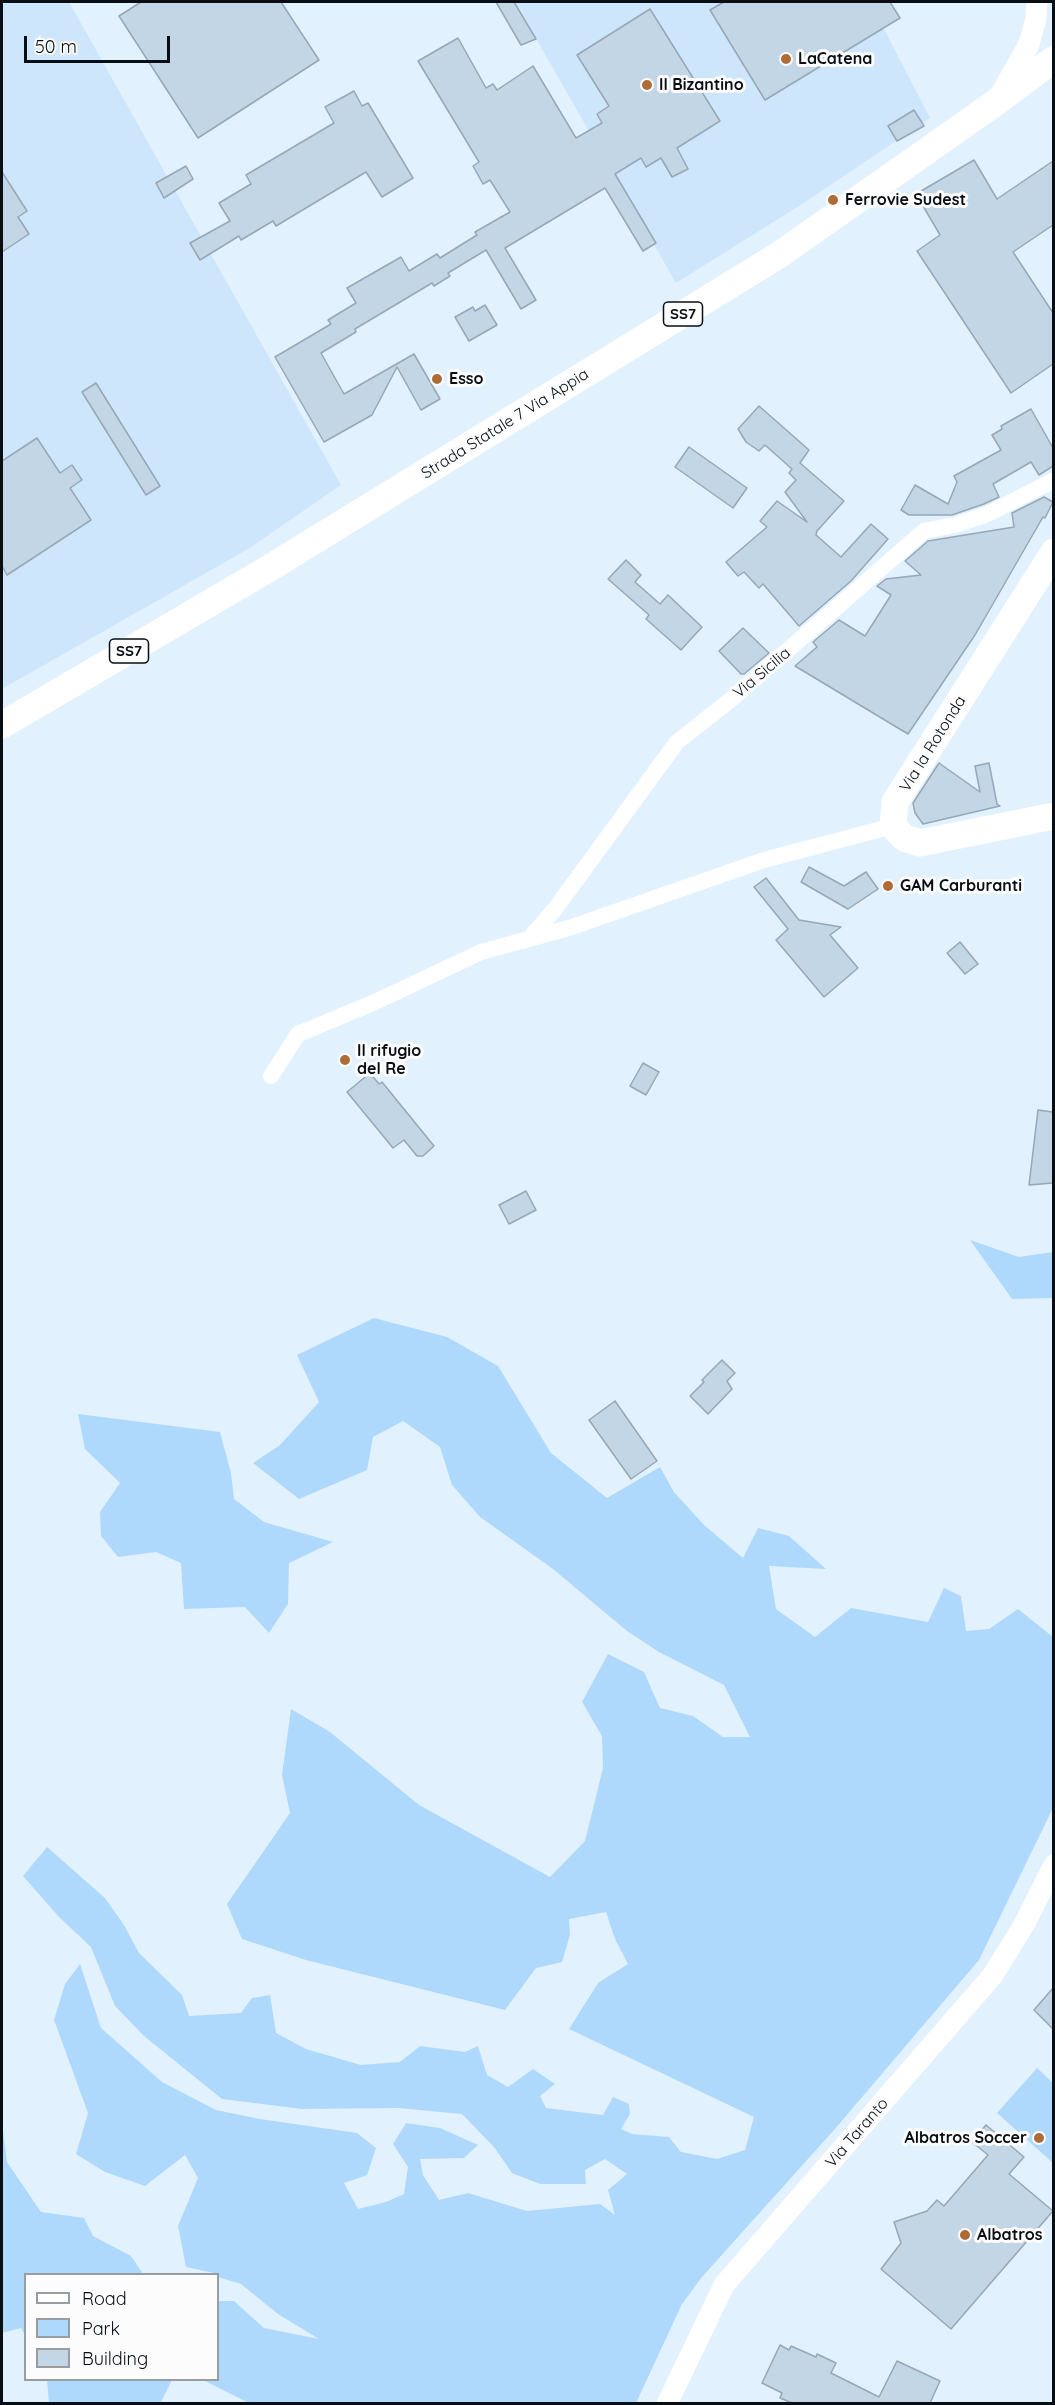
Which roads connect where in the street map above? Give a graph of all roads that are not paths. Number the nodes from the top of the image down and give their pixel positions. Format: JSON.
{"nodes":[{"id":1,"x":1037,"y":2,"type":"edge"},
{"id":2,"x":1053,"y":59,"type":"edge"},
{"id":3,"x":1053,"y":78,"type":"edge"},
{"id":4,"x":995,"y":103,"type":"junction"},
{"id":5,"x":1053,"y":480,"type":"edge"},
{"id":6,"x":1053,"y":552,"type":"edge"},
{"id":7,"x":2,"y":725,"type":"edge"},
{"id":8,"x":1053,"y":816,"type":"edge"},
{"id":9,"x":893,"y":826,"type":"junction"},
{"id":10,"x":528,"y":939,"type":"junction"},
{"id":11,"x":271,"y":1076,"type":"dead end"},
{"id":12,"x":1053,"y":1865,"type":"edge"},
{"id":13,"x":667,"y":2403,"type":"edge"}],
"edges":[{"from":1,"to":4,"type":"street"},
{"from":2,"to":4,"type":"main road","name":"Strada Statale 7 Via Appia","number":"SS7"},
{"from":3,"to":4,"type":"main road","name":"Strada Statale 7 Via Appia","number":"SS7"},
{"from":4,"to":7,"type":"main road","name":"Strada Statale 7 Via Appia","number":"SS7"},
{"from":5,"to":10,"type":"street","name":"Via Sicilia"},
{"from":6,"to":9,"type":"main road","name":"Via la Rotonda"},
{"from":8,"to":9,"type":"main road"},
{"from":9,"to":10,"type":"street"},
{"from":10,"to":11,"type":"street"},
{"from":12,"to":13,"type":"street","name":"Via Taranto"}]}
